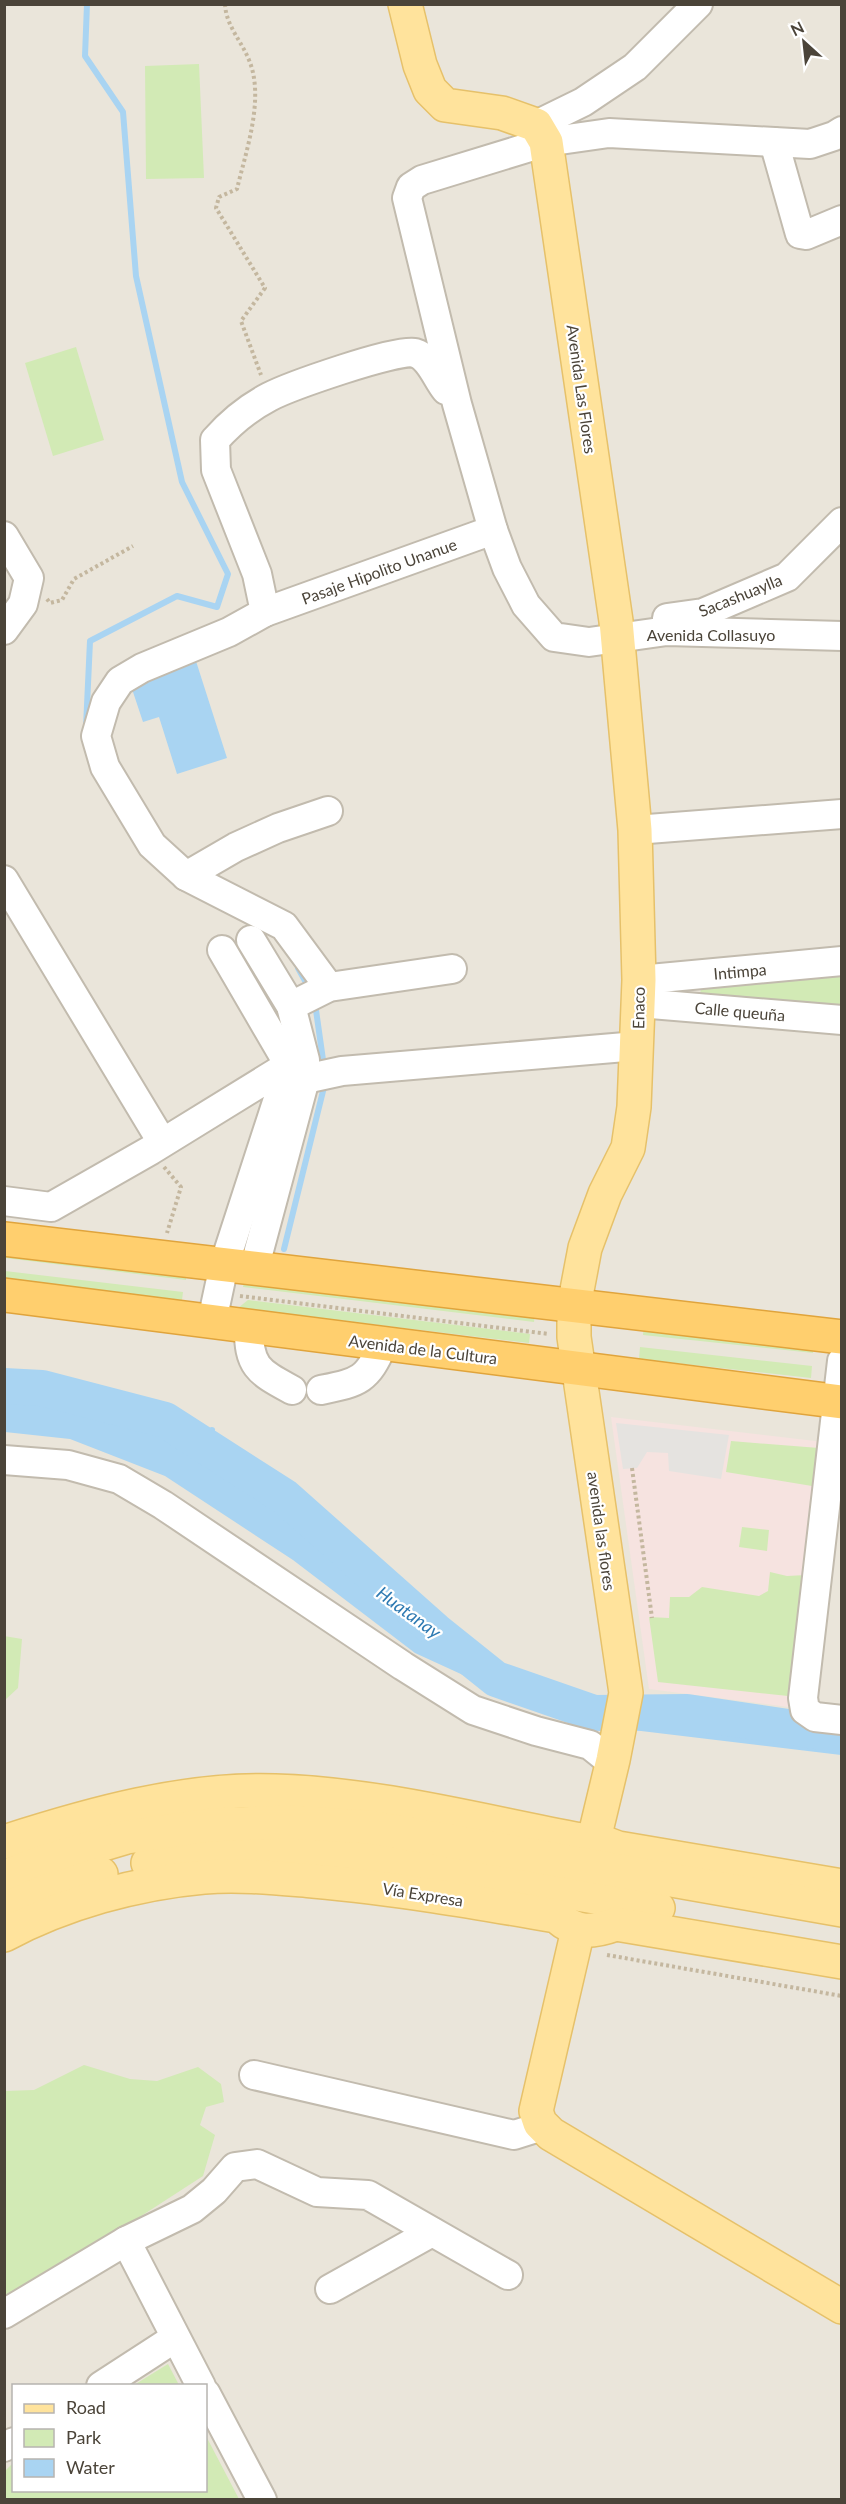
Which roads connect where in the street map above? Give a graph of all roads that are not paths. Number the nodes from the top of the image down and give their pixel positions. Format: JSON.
{"nodes":[{"id":1,"x":405,"y":4,"type":"edge"},
{"id":2,"x":698,"y":4,"type":"edge"},
{"id":3,"x":842,"y":131,"type":"edge"},
{"id":4,"x":541,"y":134,"type":"junction"},
{"id":5,"x":774,"y":142,"type":"junction"},
{"id":6,"x":842,"y":220,"type":"edge"},
{"id":7,"x":457,"y":404,"type":"junction"},
{"id":8,"x":842,"y":522,"type":"edge"},
{"id":9,"x":493,"y":531,"type":"junction"},
{"id":10,"x":4,"y":536,"type":"edge"},
{"id":11,"x":265,"y":612,"type":"junction"},
{"id":12,"x":617,"y":629,"type":"junction"},
{"id":13,"x":4,"y":630,"type":"edge"},
{"id":14,"x":842,"y":636,"type":"edge"},
{"id":15,"x":328,"y":811,"type":"dead end"},
{"id":16,"x":842,"y":814,"type":"edge"},
{"id":17,"x":635,"y":830,"type":"junction"},
{"id":18,"x":186,"y":876,"type":"junction"},
{"id":19,"x":4,"y":880,"type":"edge"},
{"id":20,"x":250,"y":940,"type":"dead end"},
{"id":21,"x":222,"y":950,"type":"dead end"},
{"id":22,"x":842,"y":961,"type":"edge"},
{"id":23,"x":452,"y":969,"type":"dead end"},
{"id":24,"x":328,"y":989,"type":"junction"},
{"id":25,"x":639,"y":991,"type":"junction"},
{"id":26,"x":293,"y":1005,"type":"junction"},
{"id":27,"x":842,"y":1020,"type":"edge"},
{"id":28,"x":637,"y":1046,"type":"junction"},
{"id":29,"x":302,"y":1074,"type":"junction"},
{"id":30,"x":156,"y":1146,"type":"junction"},
{"id":31,"x":8,"y":1196,"type":"edge"},
{"id":32,"x":4,"y":1239,"type":"edge"},
{"id":33,"x":227,"y":1287,"type":"junction"},
{"id":34,"x":4,"y":1295,"type":"edge"},
{"id":35,"x":574,"y":1321,"type":"junction"},
{"id":36,"x":249,"y":1326,"type":"junction"},
{"id":37,"x":539,"y":1333,"type":"junction"},
{"id":38,"x":842,"y":1337,"type":"edge"},
{"id":39,"x":383,"y":1344,"type":"junction"},
{"id":40,"x":842,"y":1361,"type":"edge"},
{"id":41,"x":579,"y":1370,"type":"junction"},
{"id":42,"x":292,"y":1390,"type":"dead end"},
{"id":43,"x":321,"y":1390,"type":"dead end"},
{"id":44,"x":839,"y":1402,"type":"edge"},
{"id":45,"x":4,"y":1460,"type":"edge"},
{"id":46,"x":830,"y":1571,"type":"edge"},
{"id":47,"x":842,"y":1720,"type":"edge"},
{"id":48,"x":614,"y":1759,"type":"junction"},
{"id":49,"x":4,"y":1842,"type":"edge"},
{"id":50,"x":597,"y":1842,"type":"junction"},
{"id":51,"x":4,"y":1877,"type":"edge"},
{"id":52,"x":842,"y":1886,"type":"edge"},
{"id":53,"x":558,"y":1899,"type":"junction"},
{"id":54,"x":629,"y":1901,"type":"junction"},
{"id":55,"x":4,"y":1910,"type":"edge"},
{"id":56,"x":842,"y":1910,"type":"edge"},
{"id":57,"x":4,"y":1935,"type":"edge"},
{"id":58,"x":842,"y":1940,"type":"edge"},
{"id":59,"x":842,"y":1962,"type":"edge"},
{"id":60,"x":254,"y":2075,"type":"dead end"},
{"id":61,"x":540,"y":2123,"type":"junction"},
{"id":62,"x":432,"y":2232,"type":"junction"},
{"id":63,"x":126,"y":2241,"type":"junction"},
{"id":64,"x":508,"y":2275,"type":"dead end"},
{"id":65,"x":330,"y":2289,"type":"dead end"},
{"id":66,"x":842,"y":2307,"type":"edge"},
{"id":67,"x":4,"y":2314,"type":"edge"},
{"id":68,"x":175,"y":2338,"type":"junction"},
{"id":69,"x":104,"y":2384,"type":"edge"},
{"id":70,"x":200,"y":2384,"type":"edge"},
{"id":71,"x":207,"y":2396,"type":"edge"},
{"id":72,"x":262,"y":2499,"type":"edge"}],
"edges":[{"from":1,"to":4,"type":"main road"},
{"from":2,"to":4,"type":"street"},
{"from":3,"to":5,"type":"street"},
{"from":4,"to":5,"type":"street"},
{"from":4,"to":7,"type":"street"},
{"from":4,"to":12,"type":"main road","name":"Avenida Las Flores"},
{"from":5,"to":6,"type":"street"},
{"from":7,"to":9,"type":"street"},
{"from":7,"to":11,"type":"street"},
{"from":8,"to":12,"type":"street","name":"Sacashuaylla"},
{"from":9,"to":11,"type":"street","name":"Pasaje Hipolito Unanue"},
{"from":9,"to":12,"type":"street"},
{"from":10,"to":13,"type":"street"},
{"from":11,"to":18,"type":"street","name":"Pasaje Hipolito Unanue"},
{"from":12,"to":14,"type":"street","name":"Avenida Collasuyo"},
{"from":12,"to":17,"type":"main road","name":"Enaco"},
{"from":15,"to":18,"type":"street"},
{"from":16,"to":17,"type":"street"},
{"from":17,"to":25,"type":"main road","name":"Enaco"},
{"from":18,"to":24,"type":"street","name":"Pasaje Hipolito Unanue"},
{"from":19,"to":30,"type":"street"},
{"from":20,"to":26,"type":"street"},
{"from":21,"to":29,"type":"street"},
{"from":22,"to":25,"type":"street","name":"Intimpa"},
{"from":23,"to":24,"type":"street"},
{"from":24,"to":26,"type":"street"},
{"from":25,"to":27,"type":"street","name":"Calle queuña"},
{"from":25,"to":28,"type":"main road","name":"Enaco"},
{"from":26,"to":29,"type":"street"},
{"from":28,"to":29,"type":"street"},
{"from":28,"to":35,"type":"main road","name":"Enaco"},
{"from":29,"to":30,"type":"street"},
{"from":29,"to":33,"type":"street"},
{"from":30,"to":31,"type":"street"},
{"from":32,"to":33,"type":"highway","name":"Avenida de la Cultura"},
{"from":33,"to":34,"type":"highway","name":"Avenida de la Cultura"},
{"from":33,"to":36,"type":"highway","name":"Avenida de la Cultura"},
{"from":33,"to":37,"type":"highway","name":"Avenida de la Cultura"},
{"from":35,"to":37,"type":"highway","name":"Avenida de la Cultura"},
{"from":35,"to":38,"type":"highway","name":"Avenida de la Cultura"},
{"from":35,"to":41,"type":"main road","name":"Enaco"},
{"from":36,"to":39,"type":"highway","name":"Avenida de la Cultura"},
{"from":36,"to":42,"type":"street"},
{"from":37,"to":39,"type":"highway","name":"Avenida de la Cultura"},
{"from":37,"to":41,"type":"highway","name":"Avenida de la Cultura"},
{"from":39,"to":43,"type":"street"},
{"from":40,"to":44,"type":"street"},
{"from":41,"to":44,"type":"highway","name":"Avenida de la Cultura"},
{"from":41,"to":48,"type":"main road","name":"avenida las flores"},
{"from":44,"to":46,"type":"street"},
{"from":45,"to":48,"type":"street"},
{"from":46,"to":47,"type":"street"},
{"from":48,"to":50,"type":"main road","name":"avenida las flores"},
{"from":49,"to":50,"type":"main road"},
{"from":50,"to":52,"type":"main road"},
{"from":50,"to":53,"type":"main road"},
{"from":50,"to":54,"type":"main road"},
{"from":51,"to":53,"type":"main road","name":"Vía Expresa"},
{"from":53,"to":54,"type":"main road","name":"Vía Expresa"},
{"from":53,"to":54,"type":"main road","name":"Vía Expresa"},
{"from":53,"to":55,"type":"main road","name":"Vía Expresa"},
{"from":53,"to":57,"type":"main road","name":"Vía Expresa"},
{"from":53,"to":61,"type":"main road"},
{"from":54,"to":56,"type":"main road","name":"Vía Expresa"},
{"from":54,"to":58,"type":"main road","name":"Vía Expresa"},
{"from":54,"to":59,"type":"main road","name":"Vía Expresa"},
{"from":60,"to":61,"type":"street"},
{"from":61,"to":66,"type":"main road"},
{"from":62,"to":63,"type":"street"},
{"from":62,"to":64,"type":"street"},
{"from":62,"to":65,"type":"street"},
{"from":63,"to":67,"type":"street"},
{"from":63,"to":68,"type":"street"},
{"from":68,"to":69,"type":"street"},
{"from":68,"to":70,"type":"street"},
{"from":71,"to":72,"type":"street"}]}
